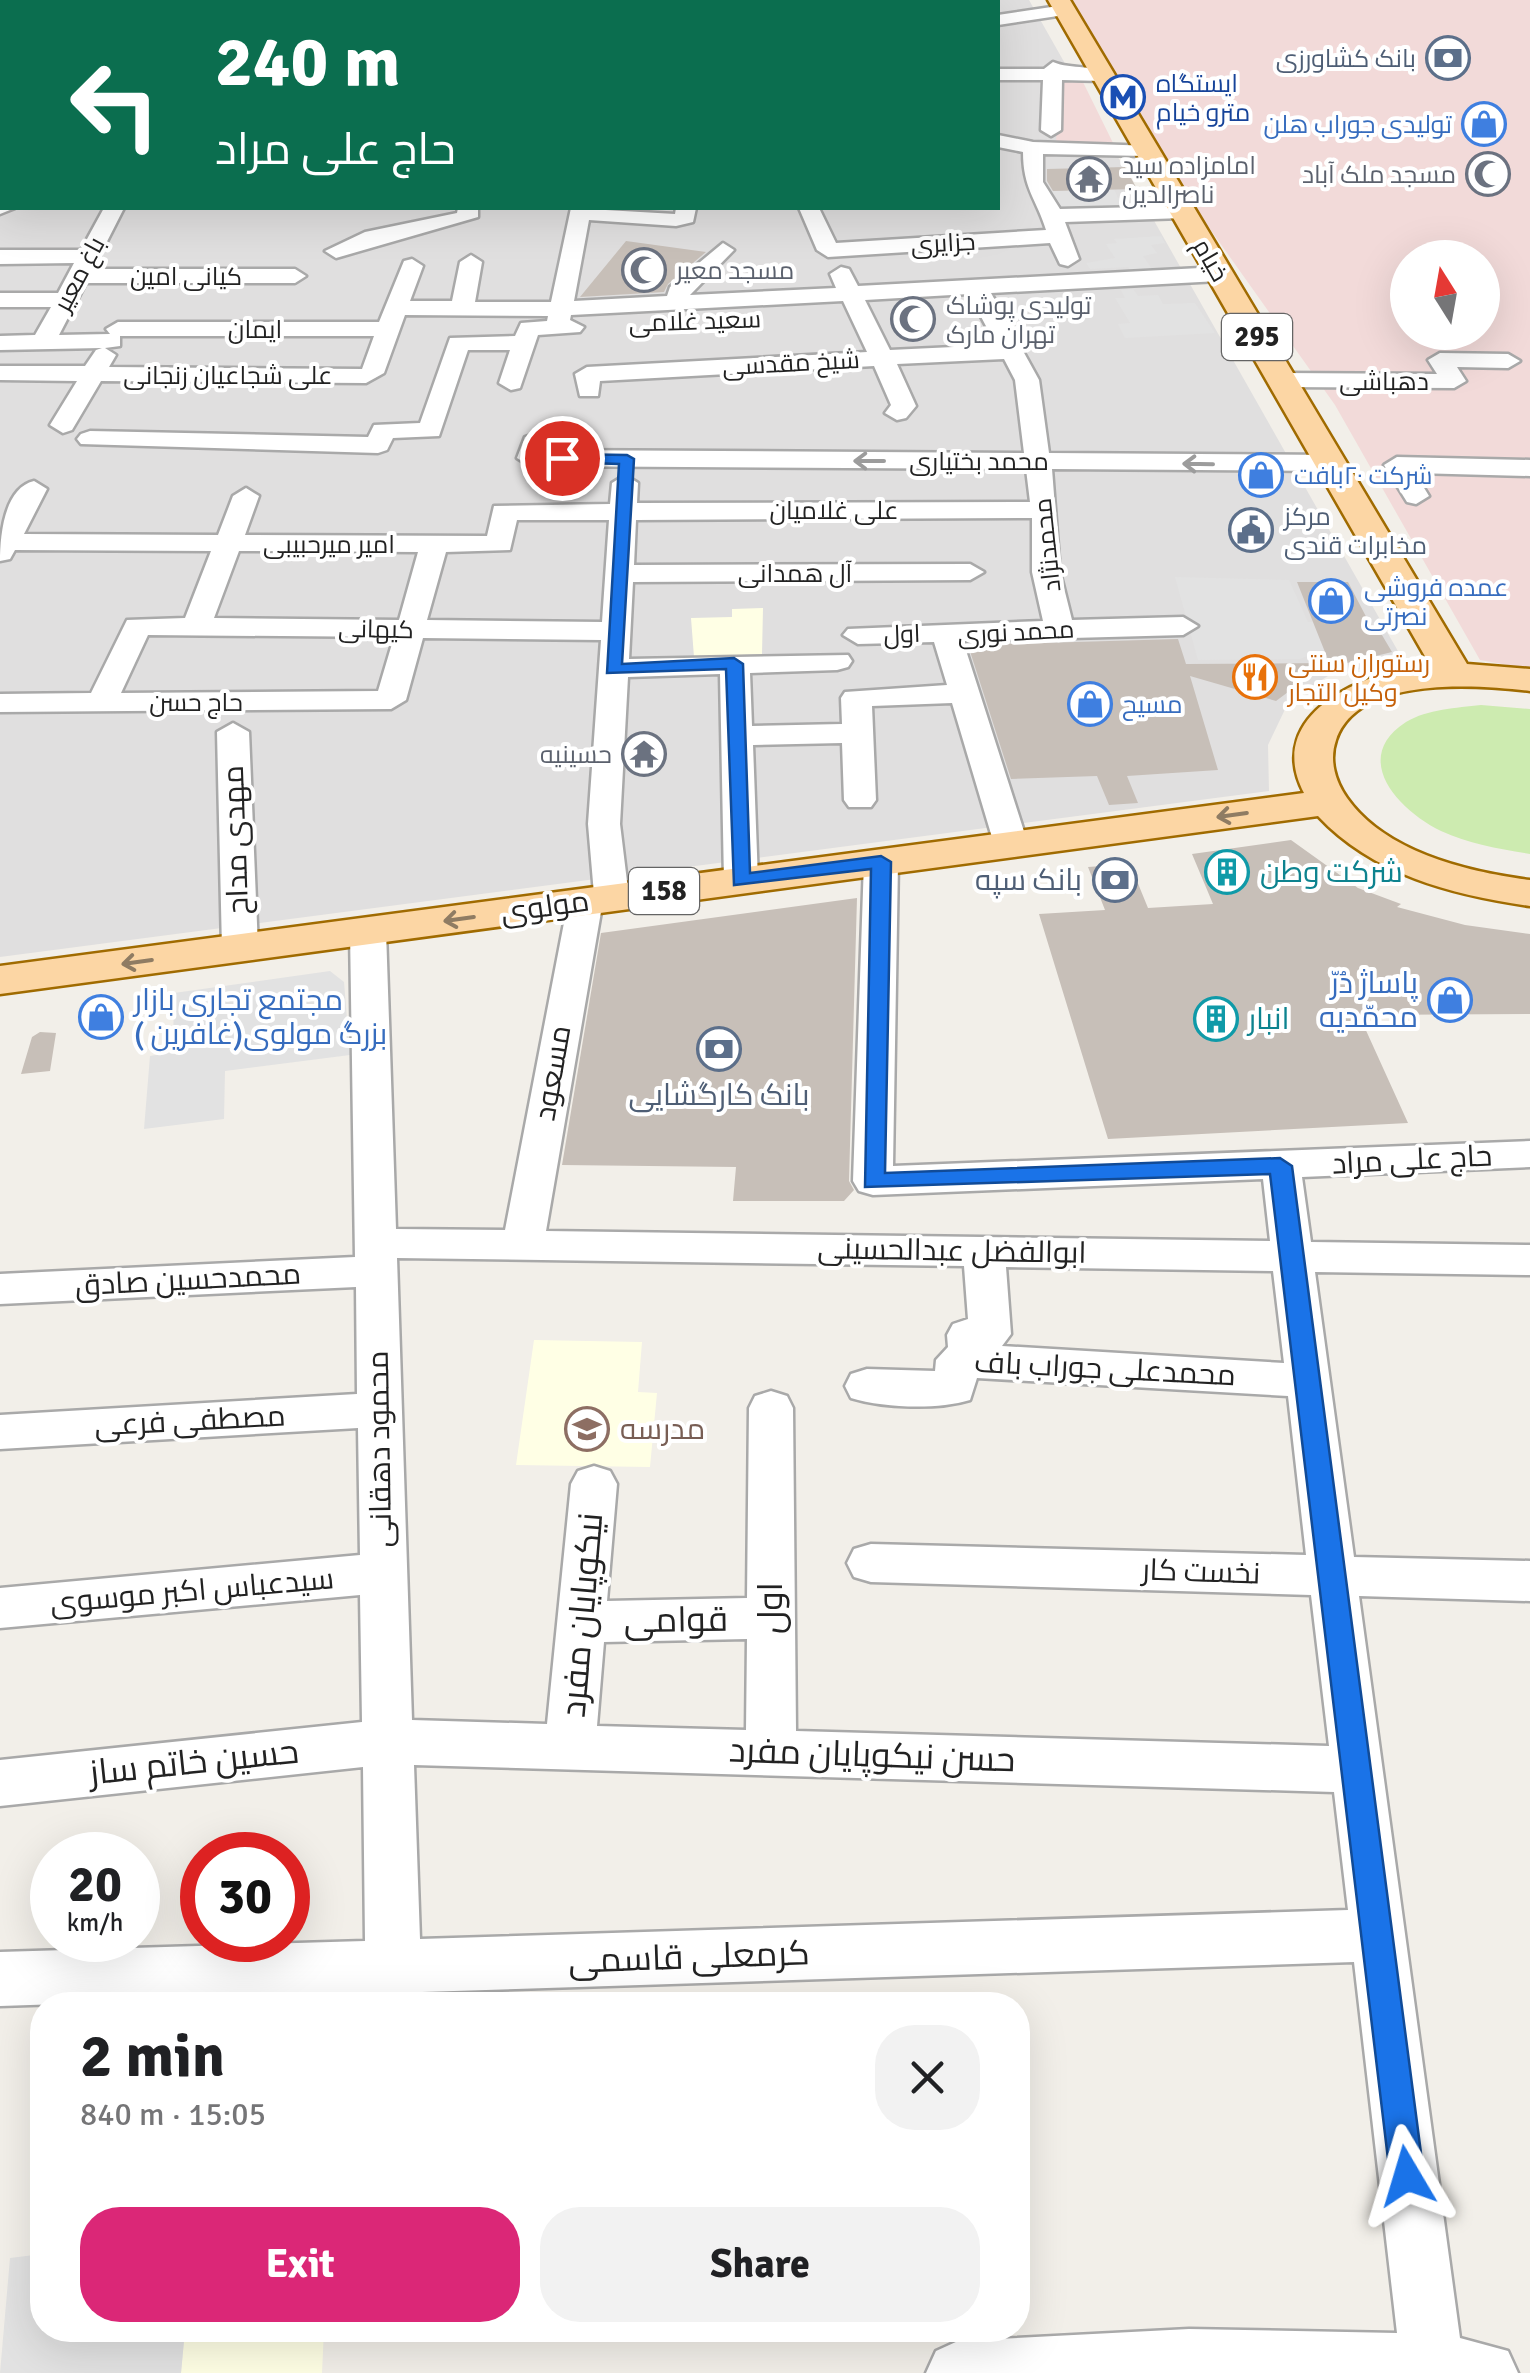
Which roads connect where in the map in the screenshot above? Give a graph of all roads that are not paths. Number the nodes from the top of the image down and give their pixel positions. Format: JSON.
{"nodes":[{"id":1,"x":1062,"y":5,"type":"edge"},
{"id":2,"x":1000,"y":20,"type":"edge"},
{"id":3,"x":1000,"y":63,"type":"edge"},
{"id":4,"x":1096,"y":63,"type":"junction"},
{"id":5,"x":1053,"y":71,"type":"junction"},
{"id":6,"x":1000,"y":74,"type":"edge"},
{"id":7,"x":1052,"y":130,"type":"dead end"},
{"id":8,"x":1000,"y":140,"type":"edge"},
{"id":9,"x":1033,"y":148,"type":"junction"},
{"id":10,"x":1146,"y":150,"type":"junction"},
{"id":11,"x":113,"y":210,"type":"edge"},
{"id":12,"x":468,"y":210,"type":"edge"},
{"id":13,"x":810,"y":210,"type":"edge"},
{"id":14,"x":6,"y":212,"type":"edge"},
{"id":15,"x":687,"y":212,"type":"edge"},
{"id":16,"x":1183,"y":212,"type":"junction"},
{"id":17,"x":579,"y":216,"type":"edge"},
{"id":18,"x":1055,"y":228,"type":"junction"},
{"id":19,"x":678,"y":243,"type":"dead end"},
{"id":20,"x":723,"y":250,"type":"dead end"},
{"id":21,"x":336,"y":251,"type":"dead end"},
{"id":22,"x":0,"y":253,"type":"edge"},
{"id":23,"x":471,"y":262,"type":"dead end"},
{"id":24,"x":83,"y":266,"type":"junction"},
{"id":25,"x":412,"y":266,"type":"dead end"},
{"id":26,"x":1219,"y":274,"type":"junction"},
{"id":27,"x":150,"y":276,"type":"junction"},
{"id":28,"x":295,"y":276,"type":"dead end"},
{"id":29,"x":1081,"y":281,"type":"junction"},
{"id":30,"x":977,"y":287,"type":"junction"},
{"id":31,"x":850,"y":293,"type":"junction"},
{"id":32,"x":0,"y":300,"type":"edge"},
{"id":33,"x":66,"y":300,"type":"junction"},
{"id":34,"x":462,"y":308,"type":"junction"},
{"id":35,"x":395,"y":318,"type":"junction"},
{"id":36,"x":558,"y":318,"type":"junction"},
{"id":37,"x":673,"y":323,"type":"junction"},
{"id":38,"x":115,"y":335,"type":"junction"},
{"id":39,"x":526,"y":335,"type":"junction"},
{"id":40,"x":44,"y":341,"type":"junction"},
{"id":41,"x":0,"y":343,"type":"edge"},
{"id":42,"x":1012,"y":351,"type":"junction"},
{"id":43,"x":882,"y":358,"type":"junction"},
{"id":44,"x":1508,"y":361,"type":"dead end"},
{"id":45,"x":680,"y":369,"type":"junction"},
{"id":46,"x":0,"y":373,"type":"edge"},
{"id":47,"x":92,"y":374,"type":"junction"},
{"id":48,"x":222,"y":375,"type":"junction"},
{"id":49,"x":1282,"y":380,"type":"junction"},
{"id":50,"x":511,"y":383,"type":"dead end"},
{"id":51,"x":588,"y":391,"type":"dead end"},
{"id":52,"x":897,"y":414,"type":"dead end"},
{"id":53,"x":63,"y":425,"type":"dead end"},
{"id":54,"x":90,"y":439,"type":"dead end"},
{"id":55,"x":189,"y":442,"type":"junction"},
{"id":56,"x":534,"y":442,"type":"dead end"},
{"id":57,"x":627,"y":459,"type":"junction"},
{"id":58,"x":1036,"y":461,"type":"junction"},
{"id":59,"x":1330,"y":463,"type":"junction"},
{"id":60,"x":1530,"y":468,"type":"edge"},
{"id":61,"x":34,"y":489,"type":"dead end"},
{"id":62,"x":246,"y":496,"type":"dead end"},
{"id":63,"x":1416,"y":496,"type":"dead end"},
{"id":64,"x":624,"y":509,"type":"junction"},
{"id":65,"x":1044,"y":510,"type":"junction"},
{"id":66,"x":226,"y":544,"type":"junction"},
{"id":67,"x":434,"y":544,"type":"junction"},
{"id":68,"x":3,"y":548,"type":"edge"},
{"id":69,"x":970,"y":572,"type":"dead end"},
{"id":70,"x":619,"y":574,"type":"junction"},
{"id":71,"x":196,"y":626,"type":"junction"},
{"id":72,"x":1183,"y":626,"type":"dead end"},
{"id":73,"x":1060,"y":628,"type":"junction"},
{"id":74,"x":411,"y":629,"type":"junction"},
{"id":75,"x":616,"y":631,"type":"junction"},
{"id":76,"x":946,"y":632,"type":"junction"},
{"id":77,"x":858,"y":636,"type":"dead end"},
{"id":78,"x":837,"y":661,"type":"dead end"},
{"id":79,"x":734,"y":664,"type":"junction"},
{"id":80,"x":613,"y":669,"type":"junction"},
{"id":81,"x":1455,"y":675,"type":"junction"},
{"id":82,"x":1530,"y":680,"type":"edge"},
{"id":83,"x":966,"y":693,"type":"junction"},
{"id":84,"x":102,"y":702,"type":"junction"},
{"id":85,"x":0,"y":703,"type":"edge"},
{"id":86,"x":233,"y":732,"type":"dead end"},
{"id":87,"x":858,"y":733,"type":"junction"},
{"id":88,"x":735,"y":736,"type":"junction"},
{"id":89,"x":860,"y":800,"type":"dead end"},
{"id":90,"x":1328,"y":802,"type":"junction"},
{"id":91,"x":1011,"y":844,"type":"junction"},
{"id":92,"x":881,"y":862,"type":"junction"},
{"id":93,"x":741,"y":880,"type":"junction"},
{"id":94,"x":1530,"y":893,"type":"edge"},
{"id":95,"x":599,"y":900,"type":"junction"},
{"id":96,"x":368,"y":931,"type":"junction"},
{"id":97,"x":240,"y":948,"type":"junction"},
{"id":98,"x":0,"y":980,"type":"edge"},
{"id":99,"x":1530,"y":1154,"type":"edge"},
{"id":100,"x":1280,"y":1166,"type":"junction"},
{"id":101,"x":523,"y":1246,"type":"junction"},
{"id":102,"x":984,"y":1252,"type":"junction"},
{"id":103,"x":1292,"y":1256,"type":"junction"},
{"id":104,"x":375,"y":1257,"type":"junction"},
{"id":105,"x":1530,"y":1260,"type":"edge"},
{"id":106,"x":0,"y":1290,"type":"edge"},
{"id":107,"x":970,"y":1361,"type":"junction"},
{"id":108,"x":1308,"y":1382,"type":"junction"},
{"id":109,"x":867,"y":1386,"type":"dead end"},
{"id":110,"x":771,"y":1408,"type":"dead end"},
{"id":111,"x":379,"y":1410,"type":"junction"},
{"id":112,"x":0,"y":1432,"type":"edge"},
{"id":113,"x":594,"y":1484,"type":"dead end"},
{"id":114,"x":871,"y":1563,"type":"dead end"},
{"id":115,"x":383,"y":1573,"type":"junction"},
{"id":116,"x":1332,"y":1576,"type":"junction"},
{"id":117,"x":1530,"y":1580,"type":"edge"},
{"id":118,"x":0,"y":1608,"type":"edge"},
{"id":119,"x":770,"y":1618,"type":"junction"},
{"id":120,"x":582,"y":1622,"type":"junction"},
{"id":121,"x":387,"y":1742,"type":"junction"},
{"id":122,"x":570,"y":1746,"type":"junction"},
{"id":123,"x":772,"y":1752,"type":"junction"},
{"id":124,"x":1356,"y":1770,"type":"junction"},
{"id":125,"x":0,"y":1782,"type":"edge"},
{"id":126,"x":1377,"y":1935,"type":"junction"},
{"id":127,"x":0,"y":1979,"type":"edge"},
{"id":128,"x":393,"y":1986,"type":"edge"},
{"id":129,"x":1459,"y":2369,"type":"edge"},
{"id":130,"x":958,"y":2373,"type":"edge"}],
"edges":[{"from":1,"to":2,"type":"street"},
{"from":1,"to":4,"type":"main road","name":"خیام","number":"295"},
{"from":3,"to":4,"type":"street"},
{"from":4,"to":5,"type":"street"},
{"from":4,"to":10,"type":"main road","name":"خیام","number":"295"},
{"from":5,"to":6,"type":"street"},
{"from":5,"to":7,"type":"street"},
{"from":8,"to":9,"type":"street"},
{"from":9,"to":10,"type":"street"},
{"from":9,"to":18,"type":"street"},
{"from":10,"to":16,"type":"main road","name":"خیام","number":"295"},
{"from":11,"to":24,"type":"street","name":"باغ معیر"},
{"from":12,"to":21,"type":"street"},
{"from":13,"to":18,"type":"street","name":"جزایری"},
{"from":14,"to":22,"type":"street"},
{"from":15,"to":17,"type":"street"},
{"from":16,"to":18,"type":"street","name":"جزایری"},
{"from":16,"to":26,"type":"main road","name":"خیام","number":"295"},
{"from":17,"to":19,"type":"street"},
{"from":17,"to":36,"type":"street"},
{"from":18,"to":29,"type":"street"},
{"from":20,"to":37,"type":"street"},
{"from":22,"to":24,"type":"street","name":"کیانی امین"},
{"from":23,"to":34,"type":"street"},
{"from":24,"to":27,"type":"street","name":"کیانی امین"},
{"from":24,"to":33,"type":"street","name":"باغ معیر"},
{"from":25,"to":35,"type":"street"},
{"from":26,"to":29,"type":"street","name":"سعید غلامی"},
{"from":26,"to":49,"type":"main road","name":"خیام","number":"295"},
{"from":27,"to":28,"type":"street","name":"کیانی امین"},
{"from":27,"to":38,"type":"street"},
{"from":29,"to":30,"type":"street","name":"سعید غلامی"},
{"from":30,"to":31,"type":"street","name":"سعید غلامی"},
{"from":30,"to":42,"type":"street","name":"محمدنژاد"},
{"from":31,"to":37,"type":"street","name":"سعید غلامی"},
{"from":31,"to":43,"type":"street"},
{"from":32,"to":33,"type":"street"},
{"from":33,"to":40,"type":"street","name":"باغ معیر"},
{"from":34,"to":35,"type":"street","name":"ایمان"},
{"from":34,"to":36,"type":"street","name":"ایمان"},
{"from":35,"to":38,"type":"street","name":"ایمان"},
{"from":35,"to":48,"type":"street","name":"علی شجاعیان زنجانی"},
{"from":36,"to":37,"type":"street","name":"سعید غلامی"},
{"from":36,"to":39,"type":"street","name":"سعید غلامی"},
{"from":37,"to":45,"type":"street"},
{"from":38,"to":40,"type":"street","name":"ایمان"},
{"from":38,"to":47,"type":"street"},
{"from":39,"to":50,"type":"street"},
{"from":39,"to":55,"type":"street"},
{"from":40,"to":41,"type":"street","name":"ایمان"},
{"from":42,"to":43,"type":"street","name":"شیخ مقدسی"},
{"from":42,"to":58,"type":"street","name":"محمدنژاد"},
{"from":43,"to":45,"type":"street","name":"شیخ مقدسی"},
{"from":43,"to":52,"type":"street"},
{"from":44,"to":49,"type":"street","name":"دهباشی"},
{"from":45,"to":51,"type":"street","name":"شیخ مقدسی"},
{"from":46,"to":47,"type":"street","name":"علی شجاعیان زنجانی"},
{"from":47,"to":48,"type":"street","name":"علی شجاعیان زنجانی"},
{"from":47,"to":53,"type":"street"},
{"from":48,"to":55,"type":"street"},
{"from":49,"to":59,"type":"main road","name":"خیام","number":"295"},
{"from":54,"to":55,"type":"street"},
{"from":56,"to":57,"type":"street","name":"محمد بختیاری"},
{"from":58,"to":57,"type":"street","name":"محمد بختیاری","one_way":true},
{"from":57,"to":64,"type":"street","name":"مسعود"},
{"from":59,"to":58,"type":"street","name":"محمد بختیاری","one_way":true},
{"from":58,"to":65,"type":"street","name":"محمدنژاد"},
{"from":59,"to":81,"type":"main road","name":"خیام","number":"295"},
{"from":60,"to":63,"type":"street"},
{"from":61,"to":68,"type":"street"},
{"from":62,"to":66,"type":"street"},
{"from":64,"to":65,"type":"street","name":"علی غلامیان"},
{"from":64,"to":67,"type":"street","name":"امیر میرحبیبی"},
{"from":64,"to":70,"type":"street","name":"مسعود"},
{"from":65,"to":73,"type":"street","name":"محمدنژاد"},
{"from":66,"to":67,"type":"street","name":"امیر میرحبیبی"},
{"from":66,"to":68,"type":"street","name":"امیر میرحبیبی"},
{"from":66,"to":71,"type":"street"},
{"from":67,"to":74,"type":"street"},
{"from":69,"to":70,"type":"street","name":"آل همدانی"},
{"from":70,"to":75,"type":"street","name":"مسعود"},
{"from":71,"to":74,"type":"street","name":"کیهانی"},
{"from":71,"to":84,"type":"street","name":"کیهانی"},
{"from":72,"to":73,"type":"street","name":"محمد نوری"},
{"from":73,"to":76,"type":"street","name":"محمد نوری"},
{"from":74,"to":75,"type":"street","name":"کیهانی"},
{"from":74,"to":84,"type":"street","name":"حاج حسن"},
{"from":75,"to":80,"type":"street","name":"مسعود"},
{"from":76,"to":77,"type":"street","name":"اول"},
{"from":76,"to":83,"type":"street","name":"محمد نوری"},
{"from":78,"to":79,"type":"street"},
{"from":79,"to":80,"type":"street"},
{"from":79,"to":88,"type":"street"},
{"from":80,"to":95,"type":"street","name":"مسعود"},
{"from":81,"to":82,"type":"main road"},
{"from":81,"to":90,"type":"main road"},
{"from":83,"to":87,"type":"street"},
{"from":83,"to":91,"type":"street","name":"محمد نوری"},
{"from":84,"to":85,"type":"street","name":"حاج حسن"},
{"from":86,"to":97,"type":"street","name":"مهدی مداح"},
{"from":87,"to":88,"type":"street"},
{"from":87,"to":89,"type":"street"},
{"from":88,"to":93,"type":"street"},
{"from":90,"to":91,"type":"main road","name":"مولوی","number":"158","one_way":true},
{"from":90,"to":94,"type":"main road"},
{"from":91,"to":92,"type":"main road","name":"مولوی","number":"158"},
{"from":92,"to":93,"type":"main road","name":"مولوی","number":"158"},
{"from":92,"to":100,"type":"street","name":"حاج علی مراد"},
{"from":93,"to":95,"type":"main road","name":"مولوی","number":"158"},
{"from":95,"to":96,"type":"main road","name":"مولوی","number":"158","one_way":true},
{"from":95,"to":101,"type":"street","name":"مسعود"},
{"from":96,"to":97,"type":"main road","name":"مولوی","number":"158"},
{"from":96,"to":104,"type":"street","name":"محمود دهقانی"},
{"from":97,"to":98,"type":"main road","name":"مولوی","number":"158","one_way":true},
{"from":99,"to":100,"type":"street","name":"حاج علی مراد"},
{"from":100,"to":103,"type":"street"},
{"from":101,"to":102,"type":"street","name":"ابوالفضل عبدالحسینی"},
{"from":101,"to":104,"type":"street","name":"ابوالفضل عبدالحسینی"},
{"from":102,"to":103,"type":"street","name":"ابوالفضل عبدالحسینی"},
{"from":102,"to":107,"type":"street"},
{"from":103,"to":105,"type":"street","name":"ابوالفضل عبدالحسینی"},
{"from":103,"to":108,"type":"street"},
{"from":104,"to":106,"type":"street","name":"محمدحسین صادق"},
{"from":104,"to":111,"type":"street","name":"محمود دهقانی"},
{"from":107,"to":108,"type":"street","name":"محمدعلی جوراب باف"},
{"from":107,"to":109,"type":"street","name":"محمدعلی جوراب باف"},
{"from":108,"to":116,"type":"street"},
{"from":110,"to":119,"type":"street","name":"اول"},
{"from":111,"to":112,"type":"street","name":"مصطفی فرعی"},
{"from":111,"to":115,"type":"street","name":"محمود دهقانی"},
{"from":113,"to":120,"type":"street","name":"نیکوپایان مفرد"},
{"from":114,"to":116,"type":"street","name":"نخست کار"},
{"from":115,"to":118,"type":"street","name":"سیدعباس اکبر موسوی"},
{"from":115,"to":121,"type":"street","name":"محمود دهقانی"},
{"from":116,"to":117,"type":"street","name":"نخست کار"},
{"from":116,"to":124,"type":"street"},
{"from":119,"to":120,"type":"street","name":"قوامی"},
{"from":119,"to":123,"type":"street","name":"اول"},
{"from":120,"to":122,"type":"street","name":"نیکوپایان مفرد"},
{"from":121,"to":122,"type":"street","name":"حسن نیکوپایان مفرد"},
{"from":121,"to":125,"type":"street","name":"حسین خاتم ساز"},
{"from":121,"to":128,"type":"street","name":"محمود دهقانی"},
{"from":122,"to":123,"type":"street","name":"حسن نیکوپایان مفرد"},
{"from":123,"to":124,"type":"street","name":"حسن نیکوپایان مفرد"},
{"from":124,"to":126,"type":"street"},
{"from":126,"to":128,"type":"street","name":"کرمعلی قاسمی"},
{"from":126,"to":129,"type":"street"},
{"from":127,"to":128,"type":"street","name":"کرمعلی قاسمی"},
{"from":129,"to":130,"type":"street"}]}
